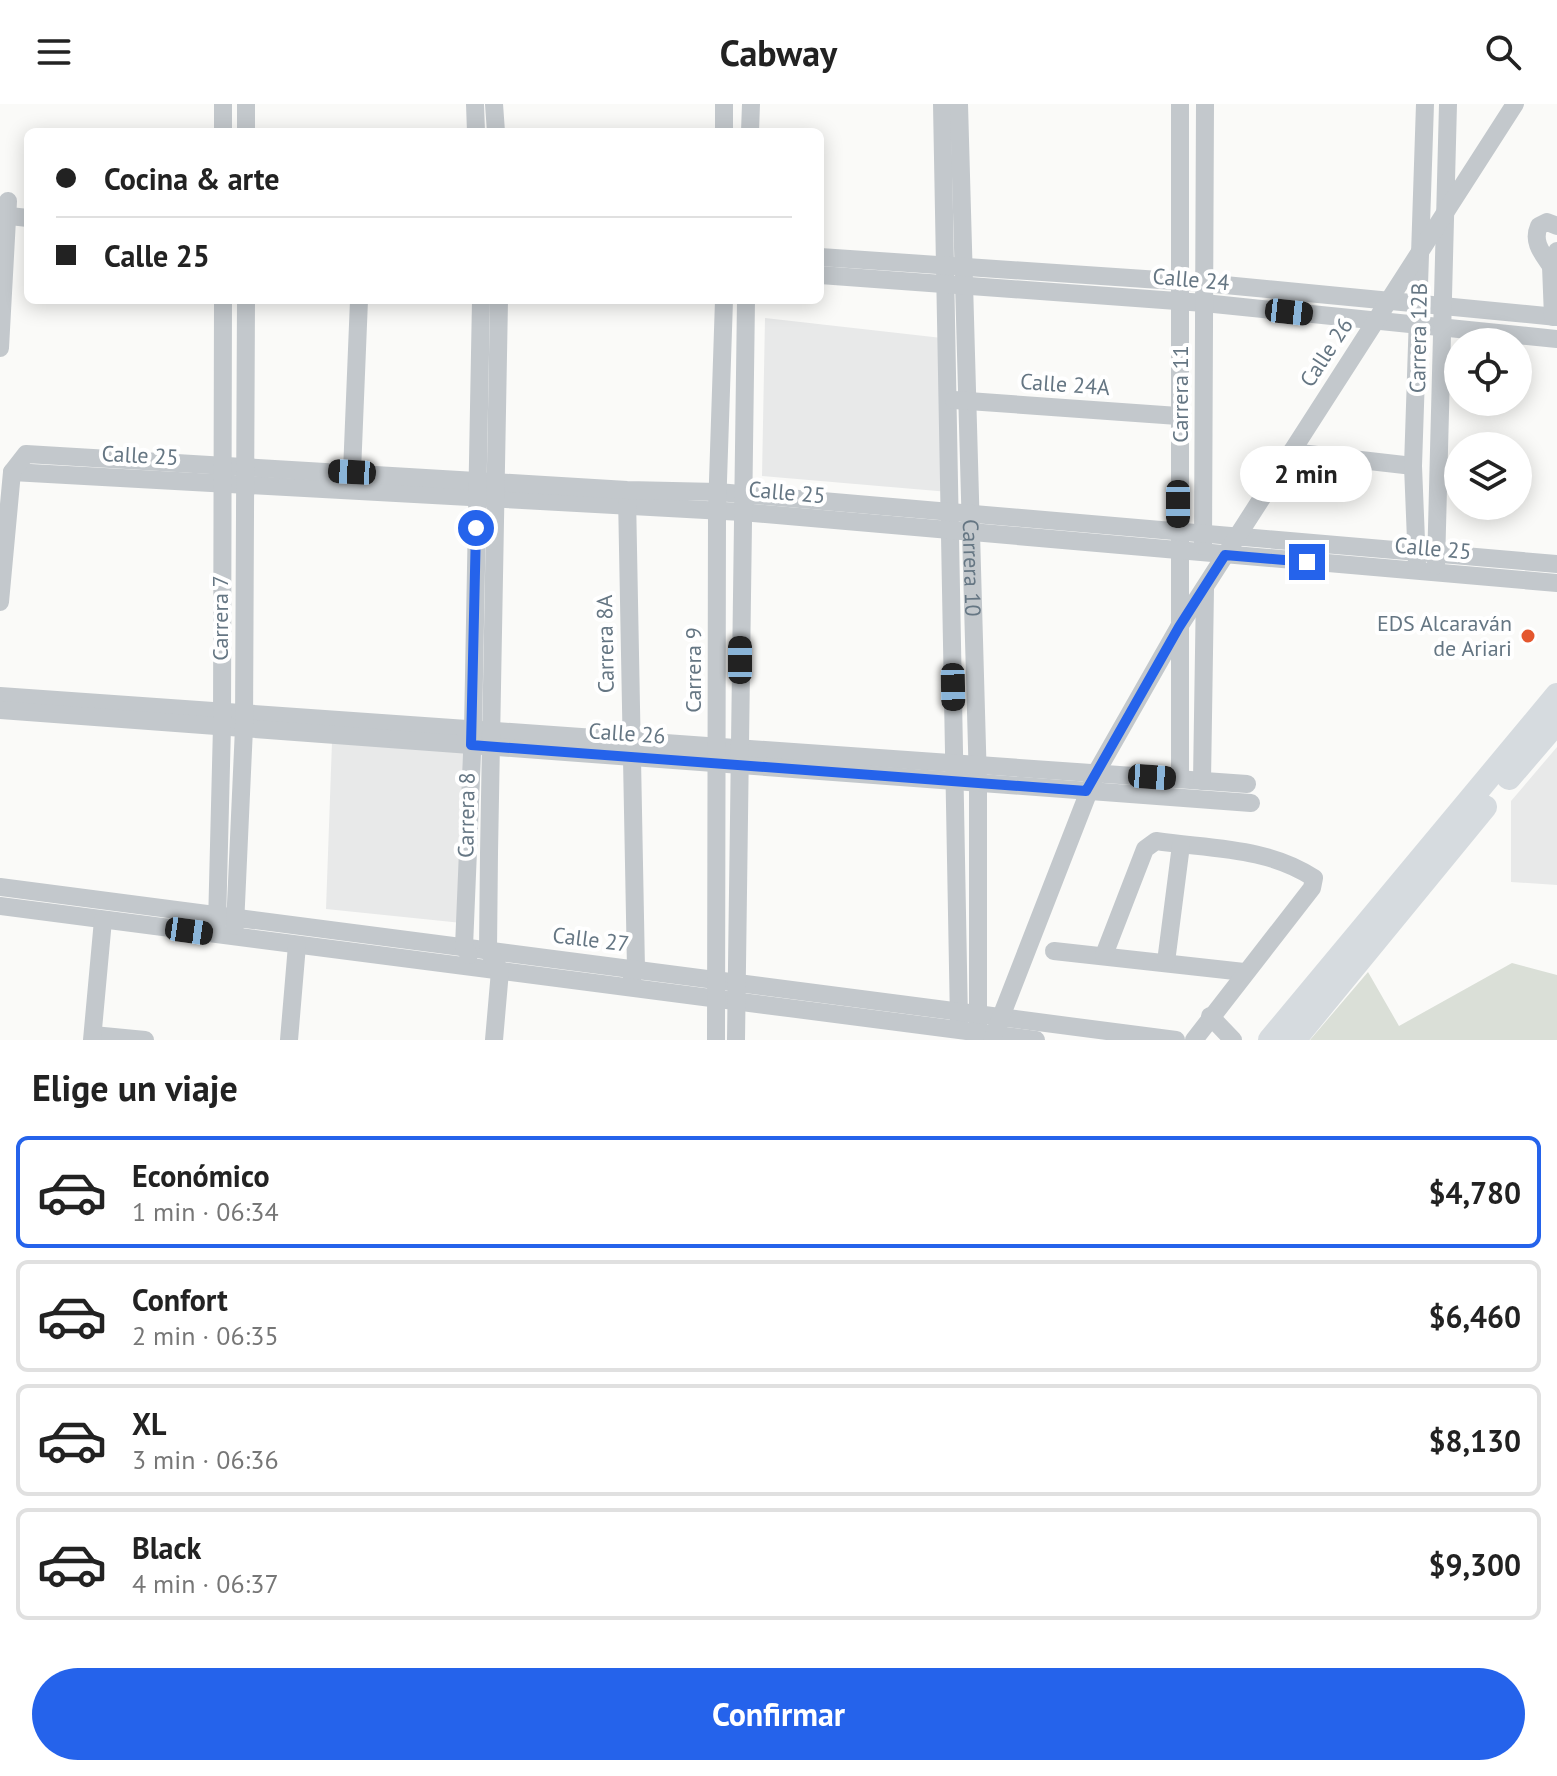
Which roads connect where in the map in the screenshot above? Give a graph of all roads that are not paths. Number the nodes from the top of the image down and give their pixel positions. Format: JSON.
{"nodes":[{"id":1,"x":223,"y":104,"type":"edge"},
{"id":2,"x":246,"y":104,"type":"edge"},
{"id":3,"x":475,"y":104,"type":"edge"},
{"id":4,"x":494,"y":104,"type":"edge"},
{"id":5,"x":724,"y":104,"type":"edge"},
{"id":6,"x":751,"y":104,"type":"edge"},
{"id":7,"x":942,"y":104,"type":"edge"},
{"id":8,"x":959,"y":104,"type":"edge"},
{"id":9,"x":1180,"y":104,"type":"edge"},
{"id":10,"x":1205,"y":104,"type":"edge"},
{"id":11,"x":1425,"y":104,"type":"edge"},
{"id":12,"x":1448,"y":104,"type":"edge"},
{"id":13,"x":1515,"y":104,"type":"edge"},
{"id":14,"x":223,"y":128,"type":"edge"},
{"id":15,"x":246,"y":128,"type":"edge"},
{"id":16,"x":476,"y":128,"type":"edge"},
{"id":17,"x":496,"y":128,"type":"edge"},
{"id":18,"x":724,"y":128,"type":"edge"},
{"id":19,"x":750,"y":128,"type":"edge"},
{"id":20,"x":24,"y":203,"type":"edge"},
{"id":21,"x":4,"y":208,"type":"edge"},
{"id":22,"x":1444,"y":214,"type":"junction"},
{"id":23,"x":24,"y":216,"type":"edge"},
{"id":24,"x":1557,"y":226,"type":"edge"},
{"id":25,"x":1423,"y":246,"type":"junction"},
{"id":26,"x":824,"y":258,"type":"edge"},
{"id":27,"x":1554,"y":259,"type":"edge"},
{"id":28,"x":824,"y":275,"type":"edge"},
{"id":29,"x":945,"y":275,"type":"junction"},
{"id":30,"x":965,"y":276,"type":"junction"},
{"id":31,"x":1179,"y":282,"type":"junction"},
{"id":32,"x":1204,"y":283,"type":"junction"},
{"id":33,"x":1,"y":300,"type":"edge"},
{"id":34,"x":1388,"y":300,"type":"junction"},
{"id":35,"x":1179,"y":302,"type":"junction"},
{"id":36,"x":1204,"y":303,"type":"junction"},
{"id":37,"x":1421,"y":303,"type":"junction"},
{"id":38,"x":223,"y":304,"type":"edge"},
{"id":39,"x":246,"y":304,"type":"edge"},
{"id":40,"x":359,"y":304,"type":"edge"},
{"id":41,"x":481,"y":304,"type":"edge"},
{"id":42,"x":499,"y":304,"type":"edge"},
{"id":43,"x":724,"y":304,"type":"edge"},
{"id":44,"x":746,"y":304,"type":"edge"},
{"id":45,"x":1443,"y":305,"type":"junction"},
{"id":46,"x":1555,"y":317,"type":"edge"},
{"id":47,"x":1375,"y":320,"type":"junction"},
{"id":48,"x":1420,"y":325,"type":"junction"},
{"id":49,"x":1442,"y":326,"type":"junction"},
{"id":50,"x":1557,"y":339,"type":"edge"},
{"id":51,"x":0,"y":348,"type":"edge"},
{"id":52,"x":957,"y":400,"type":"junction"},
{"id":53,"x":1178,"y":416,"type":"junction"},
{"id":54,"x":1291,"y":452,"type":"junction"},
{"id":55,"x":224,"y":465,"type":"junction"},
{"id":56,"x":244,"y":466,"type":"junction"},
{"id":57,"x":1413,"y":466,"type":"junction"},
{"id":58,"x":12,"y":472,"type":"junction"},
{"id":59,"x":352,"y":472,"type":"junction"},
{"id":60,"x":487,"y":480,"type":"junction"},
{"id":61,"x":222,"y":484,"type":"junction"},
{"id":62,"x":244,"y":485,"type":"junction"},
{"id":63,"x":627,"y":498,"type":"junction"},
{"id":64,"x":486,"y":499,"type":"junction"},
{"id":65,"x":718,"y":501,"type":"junction"},
{"id":66,"x":742,"y":503,"type":"junction"},
{"id":67,"x":950,"y":521,"type":"junction"},
{"id":68,"x":971,"y":521,"type":"junction"},
{"id":69,"x":1236,"y":538,"type":"junction"},
{"id":70,"x":1178,"y":542,"type":"junction"},
{"id":71,"x":1204,"y":544,"type":"junction"},
{"id":72,"x":1225,"y":555,"type":"junction"},
{"id":73,"x":1417,"y":562,"type":"junction"},
{"id":74,"x":1437,"y":564,"type":"junction"},
{"id":75,"x":1557,"y":564,"type":"edge"},
{"id":76,"x":1557,"y":583,"type":"edge"},
{"id":77,"x":1205,"y":587,"type":"junction"},
{"id":78,"x":0,"y":602,"type":"edge"},
{"id":79,"x":1179,"y":627,"type":"junction"},
{"id":80,"x":974,"y":634,"type":"junction"},
{"id":81,"x":952,"y":636,"type":"junction"},
{"id":82,"x":1557,"y":695,"type":"edge"},
{"id":83,"x":0,"y":696,"type":"edge"},
{"id":84,"x":0,"y":710,"type":"edge"},
{"id":85,"x":222,"y":719,"type":"junction"},
{"id":86,"x":244,"y":721,"type":"junction"},
{"id":87,"x":1557,"y":722,"type":"edge"},
{"id":88,"x":472,"y":737,"type":"junction"},
{"id":89,"x":492,"y":739,"type":"junction"},
{"id":90,"x":630,"y":749,"type":"junction"},
{"id":91,"x":718,"y":755,"type":"junction"},
{"id":92,"x":739,"y":757,"type":"junction"},
{"id":93,"x":954,"y":772,"type":"junction"},
{"id":94,"x":1096,"y":773,"type":"junction"},
{"id":95,"x":978,"y":774,"type":"junction"},
{"id":96,"x":1180,"y":779,"type":"junction"},
{"id":97,"x":1202,"y":781,"type":"junction"},
{"id":98,"x":1247,"y":784,"type":"dead end"},
{"id":99,"x":1086,"y":791,"type":"junction"},
{"id":100,"x":1251,"y":803,"type":"dead end"},
{"id":101,"x":1181,"y":845,"type":"junction"},
{"id":102,"x":0,"y":887,"type":"edge"},
{"id":103,"x":0,"y":906,"type":"edge"},
{"id":104,"x":226,"y":916,"type":"junction"},
{"id":105,"x":103,"y":920,"type":"junction"},
{"id":106,"x":226,"y":936,"type":"junction"},
{"id":107,"x":297,"y":945,"type":"junction"},
{"id":108,"x":464,"y":947,"type":"junction"},
{"id":109,"x":488,"y":950,"type":"junction"},
{"id":110,"x":1054,"y":951,"type":"dead end"},
{"id":111,"x":1104,"y":955,"type":"junction"},
{"id":112,"x":1166,"y":962,"type":"junction"},
{"id":113,"x":477,"y":968,"type":"junction"},
{"id":114,"x":636,"y":969,"type":"junction"},
{"id":115,"x":500,"y":971,"type":"junction"},
{"id":116,"x":1244,"y":972,"type":"junction"},
{"id":117,"x":627,"y":987,"type":"junction"},
{"id":118,"x":716,"y":989,"type":"junction"},
{"id":119,"x":737,"y":992,"type":"junction"},
{"id":120,"x":1210,"y":1016,"type":"junction"},
{"id":121,"x":980,"y":1026,"type":"edge"},
{"id":122,"x":1075,"y":1034,"type":"edge"},
{"id":123,"x":92,"y":1037,"type":"edge"},
{"id":124,"x":145,"y":1040,"type":"edge"},
{"id":125,"x":289,"y":1040,"type":"edge"},
{"id":126,"x":494,"y":1040,"type":"edge"},
{"id":127,"x":716,"y":1040,"type":"edge"},
{"id":128,"x":736,"y":1040,"type":"edge"},
{"id":129,"x":1036,"y":1040,"type":"edge"},
{"id":130,"x":1176,"y":1040,"type":"edge"},
{"id":131,"x":1194,"y":1040,"type":"edge"},
{"id":132,"x":1233,"y":1040,"type":"edge"},
{"id":133,"x":1270,"y":1040,"type":"edge"},
{"id":134,"x":1294,"y":1040,"type":"edge"}],
"edges":[{"from":1,"to":14,"type":"street"},
{"from":2,"to":15,"type":"street"},
{"from":3,"to":16,"type":"street"},
{"from":4,"to":17,"type":"street"},
{"from":5,"to":18,"type":"street"},
{"from":6,"to":19,"type":"street"},
{"from":7,"to":29,"type":"street","name":"Carrera 10"},
{"from":8,"to":30,"type":"street","name":"Carrera 10"},
{"from":9,"to":31,"type":"street","name":"Carrera 11"},
{"from":10,"to":32,"type":"street","name":"Carrera 11"},
{"from":11,"to":25,"type":"street","name":"Carrera 12B"},
{"from":12,"to":22,"type":"street","name":"Carrera 12B"},
{"from":13,"to":22,"type":"street","name":"Calle 26"},
{"from":20,"to":21,"type":"street"},
{"from":21,"to":23,"type":"street"},
{"from":21,"to":33,"type":"street"},
{"from":22,"to":25,"type":"street","name":"Calle 26"},
{"from":22,"to":45,"type":"street","name":"Carrera 12B"},
{"from":24,"to":27,"type":"street"},
{"from":25,"to":34,"type":"street","name":"Calle 26"},
{"from":25,"to":37,"type":"street","name":"Carrera 12B"},
{"from":26,"to":29,"type":"street","name":"Calle 24"},
{"from":27,"to":46,"type":"street"},
{"from":28,"to":29,"type":"street","name":"Calle 24"},
{"from":29,"to":30,"type":"street","name":"Calle 24"},
{"from":29,"to":52,"type":"street","name":"Carrera 10"},
{"from":30,"to":31,"type":"street","name":"Calle 24"},
{"from":30,"to":35,"type":"street","name":"Calle 24"},
{"from":30,"to":52,"type":"street","name":"Carrera 10"},
{"from":31,"to":32,"type":"street","name":"Calle 24"},
{"from":31,"to":35,"type":"street","name":"Carrera 11"},
{"from":32,"to":34,"type":"street","name":"Calle 24"},
{"from":32,"to":36,"type":"street","name":"Carrera 11"},
{"from":33,"to":51,"type":"street"},
{"from":34,"to":37,"type":"street","name":"Calle 24"},
{"from":34,"to":47,"type":"street","name":"Calle 26"},
{"from":35,"to":36,"type":"street","name":"Calle 24"},
{"from":35,"to":53,"type":"street","name":"Carrera 11"},
{"from":36,"to":47,"type":"street","name":"Calle 24"},
{"from":36,"to":71,"type":"street","name":"Carrera 11"},
{"from":37,"to":45,"type":"street","name":"Calle 24"},
{"from":37,"to":48,"type":"street","name":"Carrera 12B"},
{"from":38,"to":55,"type":"street","name":"Carrera 7"},
{"from":39,"to":56,"type":"street","name":"Carrera 7"},
{"from":40,"to":59,"type":"street"},
{"from":41,"to":60,"type":"street","name":"Carrera 8"},
{"from":42,"to":60,"type":"street","name":"Carrera 8"},
{"from":43,"to":65,"type":"street","name":"Carrera 9"},
{"from":44,"to":66,"type":"street"},
{"from":45,"to":46,"type":"street","name":"Calle 24"},
{"from":45,"to":49,"type":"street","name":"Carrera 12B"},
{"from":47,"to":48,"type":"street","name":"Calle 24"},
{"from":47,"to":54,"type":"street","name":"Calle 26"},
{"from":48,"to":49,"type":"street","name":"Calle 24"},
{"from":48,"to":57,"type":"street","name":"Carrera 12B"},
{"from":49,"to":50,"type":"street","name":"Calle 24"},
{"from":49,"to":74,"type":"street","name":"Carrera 12B"},
{"from":52,"to":53,"type":"street","name":"Calle 24A"},
{"from":52,"to":67,"type":"street","name":"Carrera 10"},
{"from":52,"to":68,"type":"street","name":"Carrera 10"},
{"from":53,"to":70,"type":"street","name":"Carrera 11"},
{"from":54,"to":57,"type":"street"},
{"from":54,"to":69,"type":"street","name":"Calle 26"},
{"from":55,"to":56,"type":"street","name":"Calle 25"},
{"from":55,"to":58,"type":"street","name":"Calle 25"},
{"from":55,"to":61,"type":"street","name":"Carrera 7"},
{"from":56,"to":59,"type":"street","name":"Calle 25"},
{"from":56,"to":62,"type":"street","name":"Carrera 7"},
{"from":57,"to":73,"type":"street","name":"Carrera 12B"},
{"from":58,"to":61,"type":"street","name":"Calle 25"},
{"from":58,"to":78,"type":"street"},
{"from":59,"to":60,"type":"street","name":"Calle 25"},
{"from":60,"to":63,"type":"street","name":"Calle 25"},
{"from":60,"to":64,"type":"street","name":"Carrera 8"},
{"from":61,"to":62,"type":"street","name":"Calle 25"},
{"from":61,"to":85,"type":"street","name":"Carrera 7"},
{"from":62,"to":64,"type":"street","name":"Calle 25"},
{"from":62,"to":86,"type":"street","name":"Carrera 7"},
{"from":63,"to":64,"type":"street","name":"Calle 25"},
{"from":63,"to":65,"type":"street","name":"Calle 25"},
{"from":63,"to":90,"type":"street","name":"Carrera 8A"},
{"from":64,"to":88,"type":"street","name":"Carrera 8"},
{"from":64,"to":89,"type":"street","name":"Carrera 8"},
{"from":65,"to":66,"type":"street","name":"Calle 25"},
{"from":65,"to":91,"type":"street","name":"Carrera 9"},
{"from":66,"to":67,"type":"street","name":"Calle 25"},
{"from":66,"to":92,"type":"street"},
{"from":67,"to":68,"type":"street","name":"Calle 25"},
{"from":67,"to":81,"type":"street","name":"Carrera 10"},
{"from":68,"to":70,"type":"street","name":"Calle 25"},
{"from":68,"to":80,"type":"street","name":"Carrera 10"},
{"from":69,"to":71,"type":"street","name":"Calle 25"},
{"from":69,"to":72,"type":"street","name":"Calle 26"},
{"from":69,"to":73,"type":"street","name":"Calle 25"},
{"from":70,"to":71,"type":"street","name":"Calle 25"},
{"from":70,"to":79,"type":"street","name":"Carrera 11"},
{"from":71,"to":72,"type":"street","name":"Calle 25"},
{"from":71,"to":77,"type":"street","name":"Carrera 11"},
{"from":72,"to":73,"type":"street","name":"Calle 25"},
{"from":72,"to":77,"type":"street","name":"Calle 26"},
{"from":73,"to":74,"type":"street","name":"Calle 25"},
{"from":74,"to":75,"type":"street","name":"Calle 25"},
{"from":74,"to":76,"type":"street","name":"Calle 25"},
{"from":77,"to":79,"type":"street","name":"Calle 26"},
{"from":77,"to":97,"type":"street","name":"Carrera 11"},
{"from":79,"to":94,"type":"street"},
{"from":79,"to":96,"type":"street","name":"Carrera 11"},
{"from":80,"to":81,"type":"street"},
{"from":80,"to":95,"type":"street","name":"Carrera 10"},
{"from":81,"to":93,"type":"street","name":"Carrera 10"},
{"from":82,"to":133,"type":"main road"},
{"from":83,"to":85,"type":"street","name":"Calle 26"},
{"from":84,"to":85,"type":"street","name":"Calle 26"},
{"from":85,"to":86,"type":"street","name":"Calle 26"},
{"from":85,"to":104,"type":"street","name":"Carrera 7"},
{"from":86,"to":88,"type":"street","name":"Calle 26"},
{"from":86,"to":104,"type":"street","name":"Carrera 7"},
{"from":87,"to":134,"type":"main road"},
{"from":88,"to":89,"type":"street","name":"Calle 26"},
{"from":88,"to":108,"type":"street","name":"Carrera 8"},
{"from":89,"to":90,"type":"street","name":"Calle 26"},
{"from":89,"to":109,"type":"street","name":"Carrera 8"},
{"from":90,"to":91,"type":"street","name":"Calle 26"},
{"from":90,"to":114,"type":"street","name":"Carrera 8A"},
{"from":91,"to":92,"type":"street","name":"Calle 26"},
{"from":91,"to":118,"type":"street","name":"Carrera 9"},
{"from":92,"to":93,"type":"street","name":"Calle 26"},
{"from":92,"to":119,"type":"street"},
{"from":93,"to":95,"type":"street","name":"Calle 26"},
{"from":93,"to":121,"type":"street","name":"Carrera 10"},
{"from":94,"to":95,"type":"street","name":"Calle 26"},
{"from":94,"to":96,"type":"street","name":"Calle 26"},
{"from":94,"to":99,"type":"street"},
{"from":95,"to":99,"type":"street","name":"Calle 26"},
{"from":95,"to":121,"type":"street","name":"Carrera 10"},
{"from":96,"to":97,"type":"street","name":"Calle 26"},
{"from":97,"to":98,"type":"street","name":"Calle 26"},
{"from":99,"to":100,"type":"street","name":"Calle 26"},
{"from":99,"to":121,"type":"street"},
{"from":101,"to":111,"type":"street"},
{"from":101,"to":112,"type":"street"},
{"from":101,"to":116,"type":"street"},
{"from":102,"to":104,"type":"street","name":"Calle 27"},
{"from":103,"to":105,"type":"street","name":"Calle 27"},
{"from":104,"to":106,"type":"street","name":"Carrera 7"},
{"from":104,"to":108,"type":"street","name":"Calle 27"},
{"from":105,"to":106,"type":"street","name":"Calle 27"},
{"from":105,"to":123,"type":"street"},
{"from":106,"to":107,"type":"street","name":"Calle 27"},
{"from":107,"to":113,"type":"street","name":"Calle 27"},
{"from":107,"to":125,"type":"street"},
{"from":108,"to":109,"type":"street","name":"Calle 27"},
{"from":108,"to":113,"type":"street"},
{"from":109,"to":114,"type":"street","name":"Calle 27"},
{"from":109,"to":115,"type":"street"},
{"from":110,"to":111,"type":"street"},
{"from":111,"to":112,"type":"street"},
{"from":112,"to":116,"type":"street"},
{"from":113,"to":115,"type":"street","name":"Calle 27"},
{"from":114,"to":117,"type":"street","name":"Carrera 8A"},
{"from":114,"to":118,"type":"street","name":"Calle 27"},
{"from":115,"to":117,"type":"street","name":"Calle 27"},
{"from":115,"to":126,"type":"street"},
{"from":116,"to":120,"type":"street"},
{"from":117,"to":118,"type":"street","name":"Calle 27"},
{"from":118,"to":119,"type":"street","name":"Calle 27"},
{"from":118,"to":127,"type":"street","name":"Carrera 9"},
{"from":119,"to":121,"type":"street","name":"Calle 27"},
{"from":119,"to":128,"type":"street"},
{"from":120,"to":131,"type":"street"},
{"from":120,"to":132,"type":"street"},
{"from":121,"to":122,"type":"street","name":"Calle 27"},
{"from":121,"to":129,"type":"street","name":"Calle 27"},
{"from":122,"to":130,"type":"street","name":"Calle 27"},
{"from":123,"to":124,"type":"street"}]}
